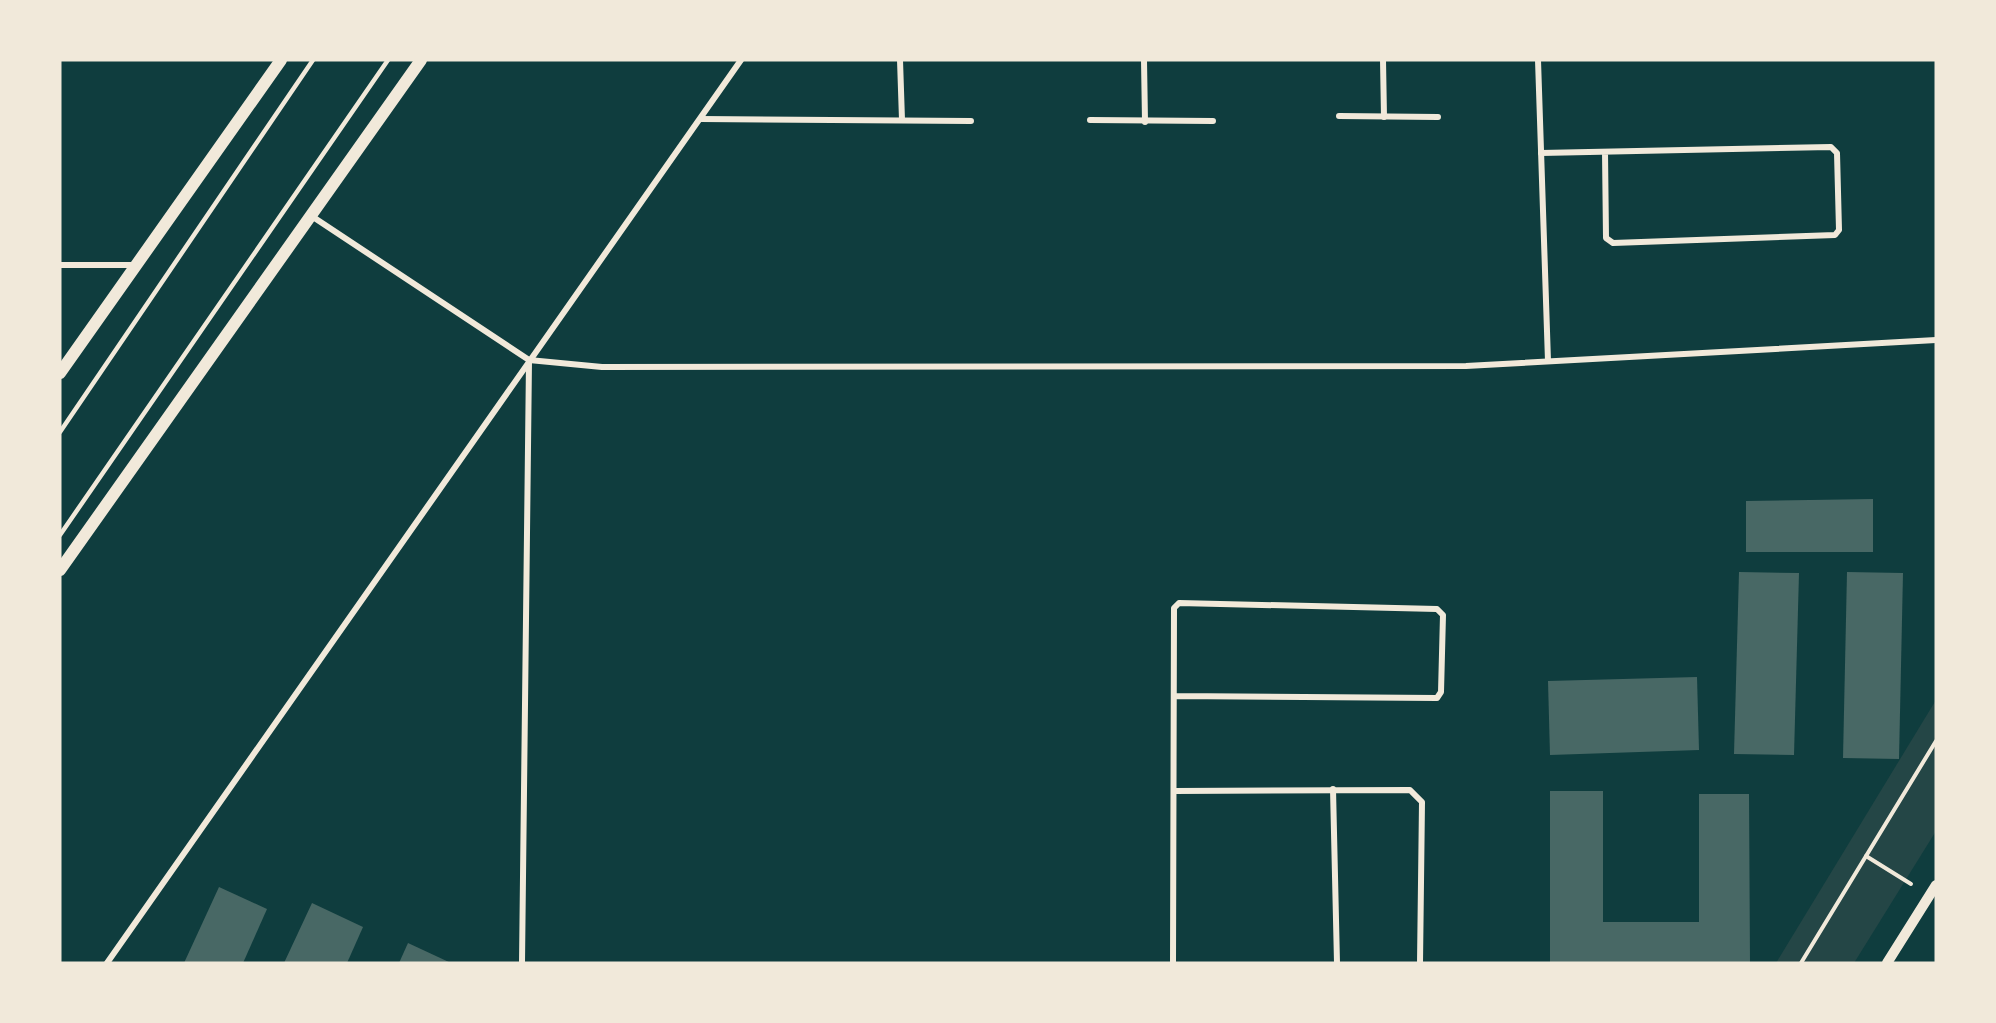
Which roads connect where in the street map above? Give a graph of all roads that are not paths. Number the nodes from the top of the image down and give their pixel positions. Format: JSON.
{"nodes":[{"id":1,"x":281,"y":60,"type":"edge"},
{"id":2,"x":313,"y":60,"type":"edge"},
{"id":3,"x":388,"y":60,"type":"edge"},
{"id":4,"x":421,"y":60,"type":"edge"},
{"id":5,"x":741,"y":60,"type":"edge"},
{"id":6,"x":900,"y":60,"type":"edge"},
{"id":7,"x":1144,"y":60,"type":"edge"},
{"id":8,"x":1383,"y":60,"type":"edge"},
{"id":9,"x":1538,"y":60,"type":"edge"},
{"id":10,"x":1340,"y":116,"type":"dead end"},
{"id":11,"x":1384,"y":117,"type":"junction"},
{"id":12,"x":1438,"y":117,"type":"dead end"},
{"id":13,"x":700,"y":119,"type":"junction"},
{"id":14,"x":902,"y":120,"type":"junction"},
{"id":15,"x":1090,"y":120,"type":"dead end"},
{"id":16,"x":1214,"y":121,"type":"dead end"},
{"id":17,"x":971,"y":122,"type":"dead end"},
{"id":18,"x":1145,"y":122,"type":"junction"},
{"id":19,"x":1605,"y":152,"type":"junction"},
{"id":20,"x":1541,"y":153,"type":"junction"},
{"id":21,"x":309,"y":214,"type":"junction"},
{"id":22,"x":60,"y":265,"type":"edge"},
{"id":23,"x":134,"y":265,"type":"junction"},
{"id":24,"x":1936,"y":340,"type":"edge"},
{"id":25,"x":529,"y":360,"type":"junction"},
{"id":26,"x":1548,"y":361,"type":"junction"},
{"id":27,"x":60,"y":373,"type":"edge"},
{"id":28,"x":60,"y":432,"type":"edge"},
{"id":29,"x":60,"y":535,"type":"edge"},
{"id":30,"x":60,"y":570,"type":"edge"},
{"id":31,"x":1174,"y":696,"type":"junction"},
{"id":32,"x":1333,"y":789,"type":"junction"},
{"id":33,"x":1174,"y":791,"type":"junction"},
{"id":34,"x":1936,"y":885,"type":"edge"},
{"id":35,"x":107,"y":963,"type":"edge"},
{"id":36,"x":522,"y":963,"type":"edge"},
{"id":37,"x":1173,"y":963,"type":"edge"},
{"id":38,"x":1337,"y":963,"type":"edge"},
{"id":39,"x":1420,"y":963,"type":"edge"},
{"id":40,"x":1887,"y":963,"type":"edge"}],
"edges":[{"from":1,"to":23,"type":"main road"},
{"from":2,"to":28,"type":"lane"},
{"from":3,"to":29,"type":"lane"},
{"from":4,"to":21,"type":"main road"},
{"from":5,"to":13,"type":"street"},
{"from":6,"to":14,"type":"street"},
{"from":7,"to":18,"type":"street"},
{"from":8,"to":11,"type":"street"},
{"from":9,"to":20,"type":"street"},
{"from":10,"to":11,"type":"street"},
{"from":11,"to":12,"type":"street"},
{"from":13,"to":14,"type":"street"},
{"from":13,"to":25,"type":"street"},
{"from":14,"to":17,"type":"street"},
{"from":15,"to":18,"type":"street"},
{"from":16,"to":18,"type":"street"},
{"from":19,"to":19,"type":"street"},
{"from":19,"to":20,"type":"street"},
{"from":20,"to":26,"type":"street"},
{"from":21,"to":25,"type":"street"},
{"from":21,"to":30,"type":"main road"},
{"from":22,"to":23,"type":"street"},
{"from":23,"to":27,"type":"main road"},
{"from":24,"to":26,"type":"street"},
{"from":25,"to":26,"type":"street"},
{"from":25,"to":35,"type":"street"},
{"from":25,"to":36,"type":"street"},
{"from":31,"to":31,"type":"street"},
{"from":31,"to":33,"type":"street"},
{"from":32,"to":33,"type":"street"},
{"from":32,"to":38,"type":"street"},
{"from":32,"to":39,"type":"street"},
{"from":33,"to":37,"type":"street"},
{"from":34,"to":40,"type":"street"}]}
